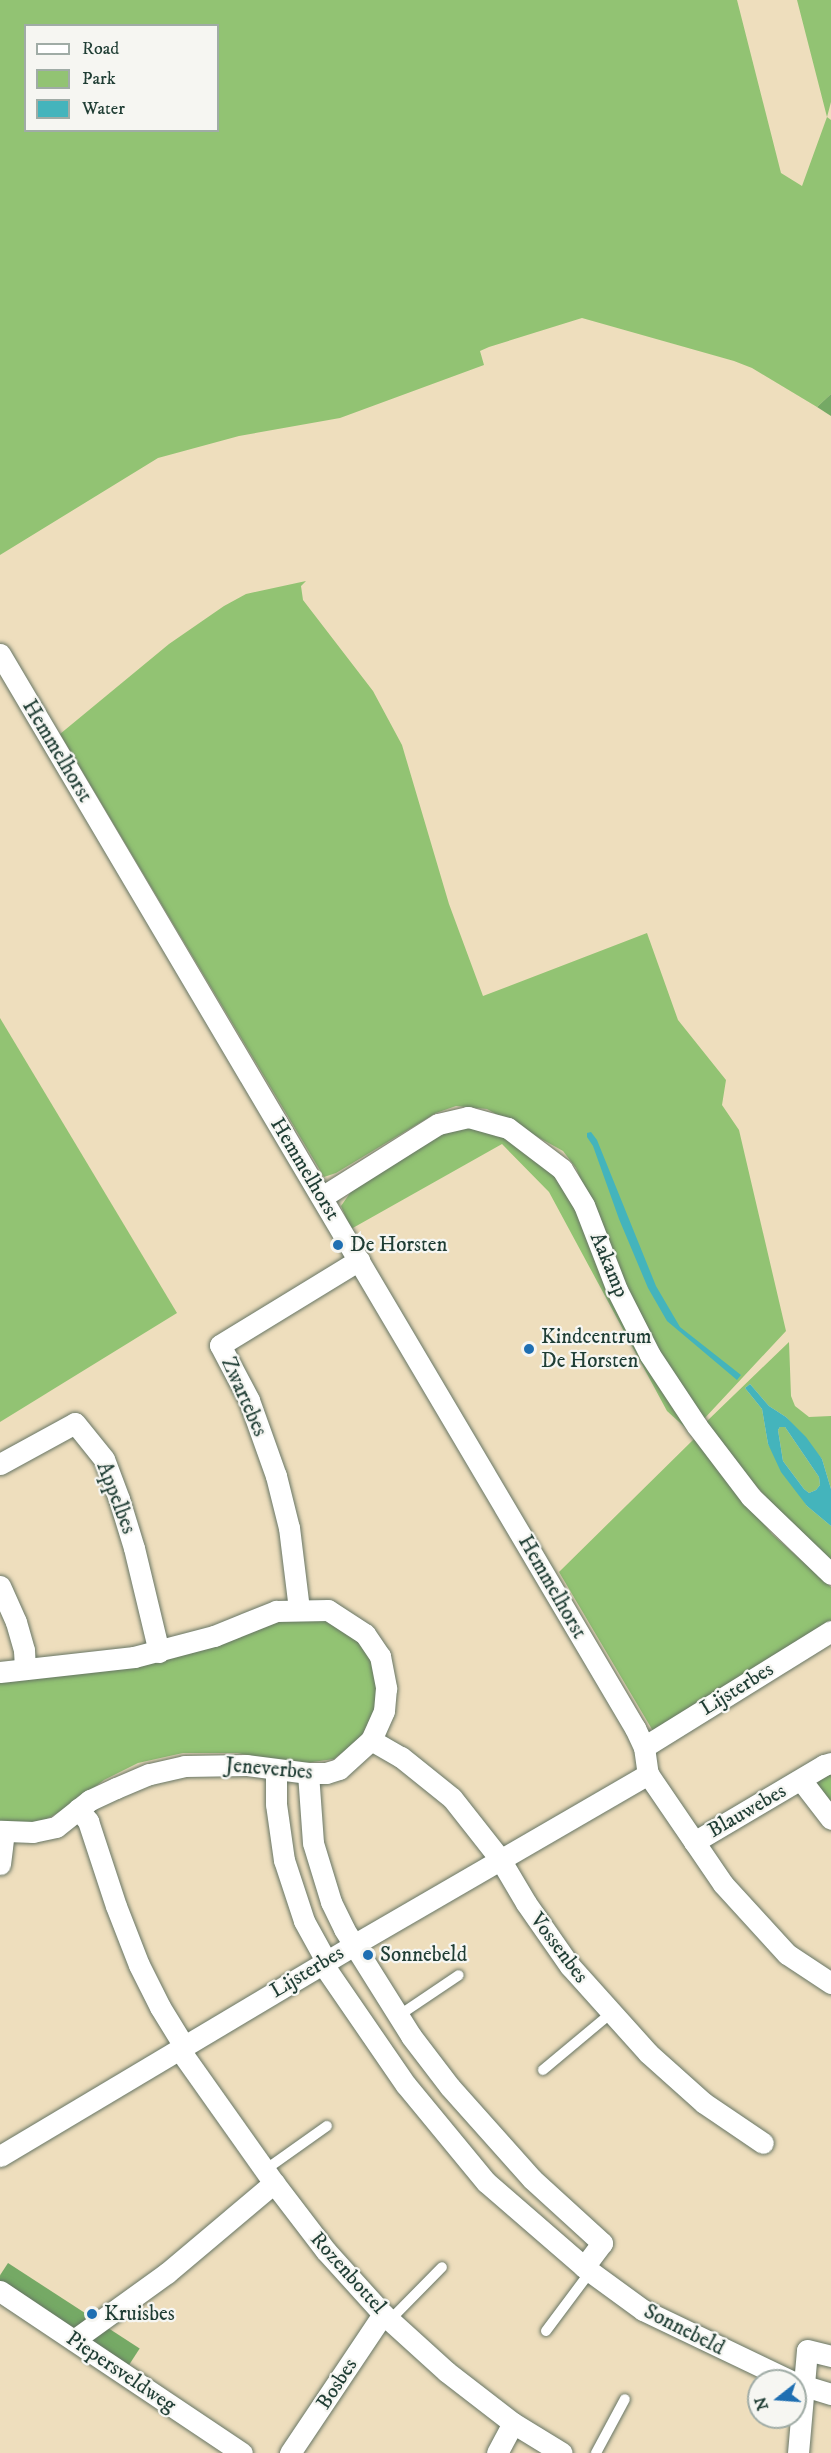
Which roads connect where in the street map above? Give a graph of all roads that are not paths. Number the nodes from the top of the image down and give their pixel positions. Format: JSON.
{"nodes":[{"id":1,"x":0,"y":654,"type":"edge"},
{"id":2,"x":322,"y":1197,"type":"junction"},
{"id":3,"x":359,"y":1260,"type":"junction"},
{"id":4,"x":6,"y":1460,"type":"edge"},
{"id":5,"x":831,"y":1574,"type":"edge"},
{"id":6,"x":0,"y":1586,"type":"edge"},
{"id":7,"x":299,"y":1609,"type":"junction"},
{"id":8,"x":831,"y":1631,"type":"edge"},
{"id":9,"x":159,"y":1652,"type":"junction"},
{"id":10,"x":25,"y":1669,"type":"junction"},
{"id":11,"x":0,"y":1672,"type":"edge"},
{"id":12,"x":371,"y":1740,"type":"junction"},
{"id":13,"x":644,"y":1747,"type":"junction"},
{"id":14,"x":831,"y":1763,"type":"edge"},
{"id":15,"x":276,"y":1770,"type":"junction"},
{"id":16,"x":308,"y":1773,"type":"junction"},
{"id":17,"x":648,"y":1774,"type":"junction"},
{"id":18,"x":801,"y":1780,"type":"junction"},
{"id":19,"x":78,"y":1809,"type":"junction"},
{"id":20,"x":831,"y":1819,"type":"edge"},
{"id":21,"x":2,"y":1831,"type":"edge"},
{"id":22,"x":694,"y":1842,"type":"junction"},
{"id":23,"x":501,"y":1859,"type":"junction"},
{"id":24,"x":0,"y":1864,"type":"edge"},
{"id":25,"x":355,"y":1944,"type":"junction"},
{"id":26,"x":324,"y":1962,"type":"junction"},
{"id":27,"x":459,"y":1975,"type":"dead end"},
{"id":28,"x":831,"y":1983,"type":"edge"},
{"id":29,"x":610,"y":2014,"type":"junction"},
{"id":30,"x":398,"y":2016,"type":"junction"},
{"id":31,"x":182,"y":2047,"type":"junction"},
{"id":32,"x":543,"y":2070,"type":"dead end"},
{"id":33,"x":327,"y":2126,"type":"dead end"},
{"id":34,"x":763,"y":2143,"type":"dead end"},
{"id":35,"x":0,"y":2156,"type":"edge"},
{"id":36,"x":269,"y":2177,"type":"junction"},
{"id":37,"x":442,"y":2267,"type":"dead end"},
{"id":38,"x":587,"y":2270,"type":"junction"},
{"id":39,"x":0,"y":2291,"type":"edge"},
{"id":40,"x":387,"y":2317,"type":"junction"},
{"id":41,"x":546,"y":2331,"type":"dead end"},
{"id":42,"x":74,"y":2340,"type":"junction"},
{"id":43,"x":831,"y":2356,"type":"edge"},
{"id":44,"x":766,"y":2369,"type":"edge"},
{"id":45,"x":801,"y":2369,"type":"edge"},
{"id":46,"x":807,"y":2387,"type":"edge"},
{"id":47,"x":831,"y":2394,"type":"edge"},
{"id":48,"x":625,"y":2399,"type":"dead end"},
{"id":49,"x":513,"y":2423,"type":"junction"},
{"id":50,"x":798,"y":2429,"type":"edge"},
{"id":51,"x":243,"y":2453,"type":"edge"},
{"id":52,"x":290,"y":2453,"type":"edge"},
{"id":53,"x":496,"y":2453,"type":"edge"},
{"id":54,"x":562,"y":2453,"type":"edge"},
{"id":55,"x":596,"y":2453,"type":"edge"},
{"id":56,"x":798,"y":2453,"type":"edge"}],
"edges":[{"from":1,"to":2,"type":"street","name":"Hemmelhorst"},
{"from":2,"to":3,"type":"street","name":"Hemmelhorst"},
{"from":2,"to":5,"type":"street","name":"Aakamp"},
{"from":3,"to":7,"type":"street","name":"Zwartebes"},
{"from":3,"to":13,"type":"street","name":"Hemmelhorst"},
{"from":4,"to":9,"type":"street","name":"Appelbes"},
{"from":6,"to":10,"type":"street"},
{"from":7,"to":9,"type":"street","name":"Jeneverbes"},
{"from":7,"to":12,"type":"street","name":"Jeneverbes"},
{"from":8,"to":13,"type":"street","name":"Lijsterbes"},
{"from":9,"to":10,"type":"street","name":"Jeneverbes"},
{"from":10,"to":11,"type":"street","name":"Jeneverbes"},
{"from":12,"to":16,"type":"street","name":"Jeneverbes"},
{"from":12,"to":23,"type":"street","name":"Vossenbes"},
{"from":13,"to":17,"type":"street"},
{"from":14,"to":18,"type":"street","name":"Blauwebes"},
{"from":15,"to":16,"type":"street","name":"Jeneverbes"},
{"from":15,"to":19,"type":"street","name":"Jeneverbes"},
{"from":15,"to":26,"type":"street","name":"Sonnebeld"},
{"from":16,"to":25,"type":"street"},
{"from":17,"to":22,"type":"street"},
{"from":17,"to":23,"type":"street","name":"Lijsterbes"},
{"from":18,"to":20,"type":"street","name":"Blauwebes"},
{"from":18,"to":22,"type":"street","name":"Blauwebes"},
{"from":19,"to":21,"type":"street","name":"Jeneverbes"},
{"from":19,"to":31,"type":"street","name":"Rozenbottel"},
{"from":21,"to":24,"type":"street"},
{"from":22,"to":28,"type":"street"},
{"from":23,"to":25,"type":"street","name":"Lijsterbes"},
{"from":23,"to":29,"type":"street","name":"Vossenbes"},
{"from":25,"to":26,"type":"street","name":"Lijsterbes"},
{"from":25,"to":30,"type":"street"},
{"from":26,"to":31,"type":"street","name":"Lijsterbes"},
{"from":26,"to":38,"type":"street","name":"Sonnebeld"},
{"from":27,"to":30,"type":"lane"},
{"from":29,"to":32,"type":"lane"},
{"from":29,"to":34,"type":"street","name":"Vossenbes"},
{"from":30,"to":38,"type":"street"},
{"from":31,"to":35,"type":"street","name":"Lijsterbes"},
{"from":31,"to":36,"type":"street","name":"Rozenbottel"},
{"from":33,"to":36,"type":"lane"},
{"from":36,"to":40,"type":"street","name":"Rozenbottel"},
{"from":36,"to":42,"type":"street"},
{"from":37,"to":40,"type":"lane"},
{"from":38,"to":41,"type":"lane"},
{"from":38,"to":44,"type":"street","name":"Sonnebeld"},
{"from":39,"to":42,"type":"street","name":"Piepersveldweg"},
{"from":40,"to":49,"type":"street","name":"Rozenbottel"},
{"from":40,"to":52,"type":"street","name":"Bosbes"},
{"from":42,"to":51,"type":"street","name":"Piepersveldweg"},
{"from":43,"to":45,"type":"street"},
{"from":46,"to":47,"type":"street","name":"Sonnebeld"},
{"from":48,"to":55,"type":"lane"},
{"from":49,"to":53,"type":"street"},
{"from":49,"to":54,"type":"street","name":"Rozenbottel"},
{"from":50,"to":56,"type":"street"}]}
